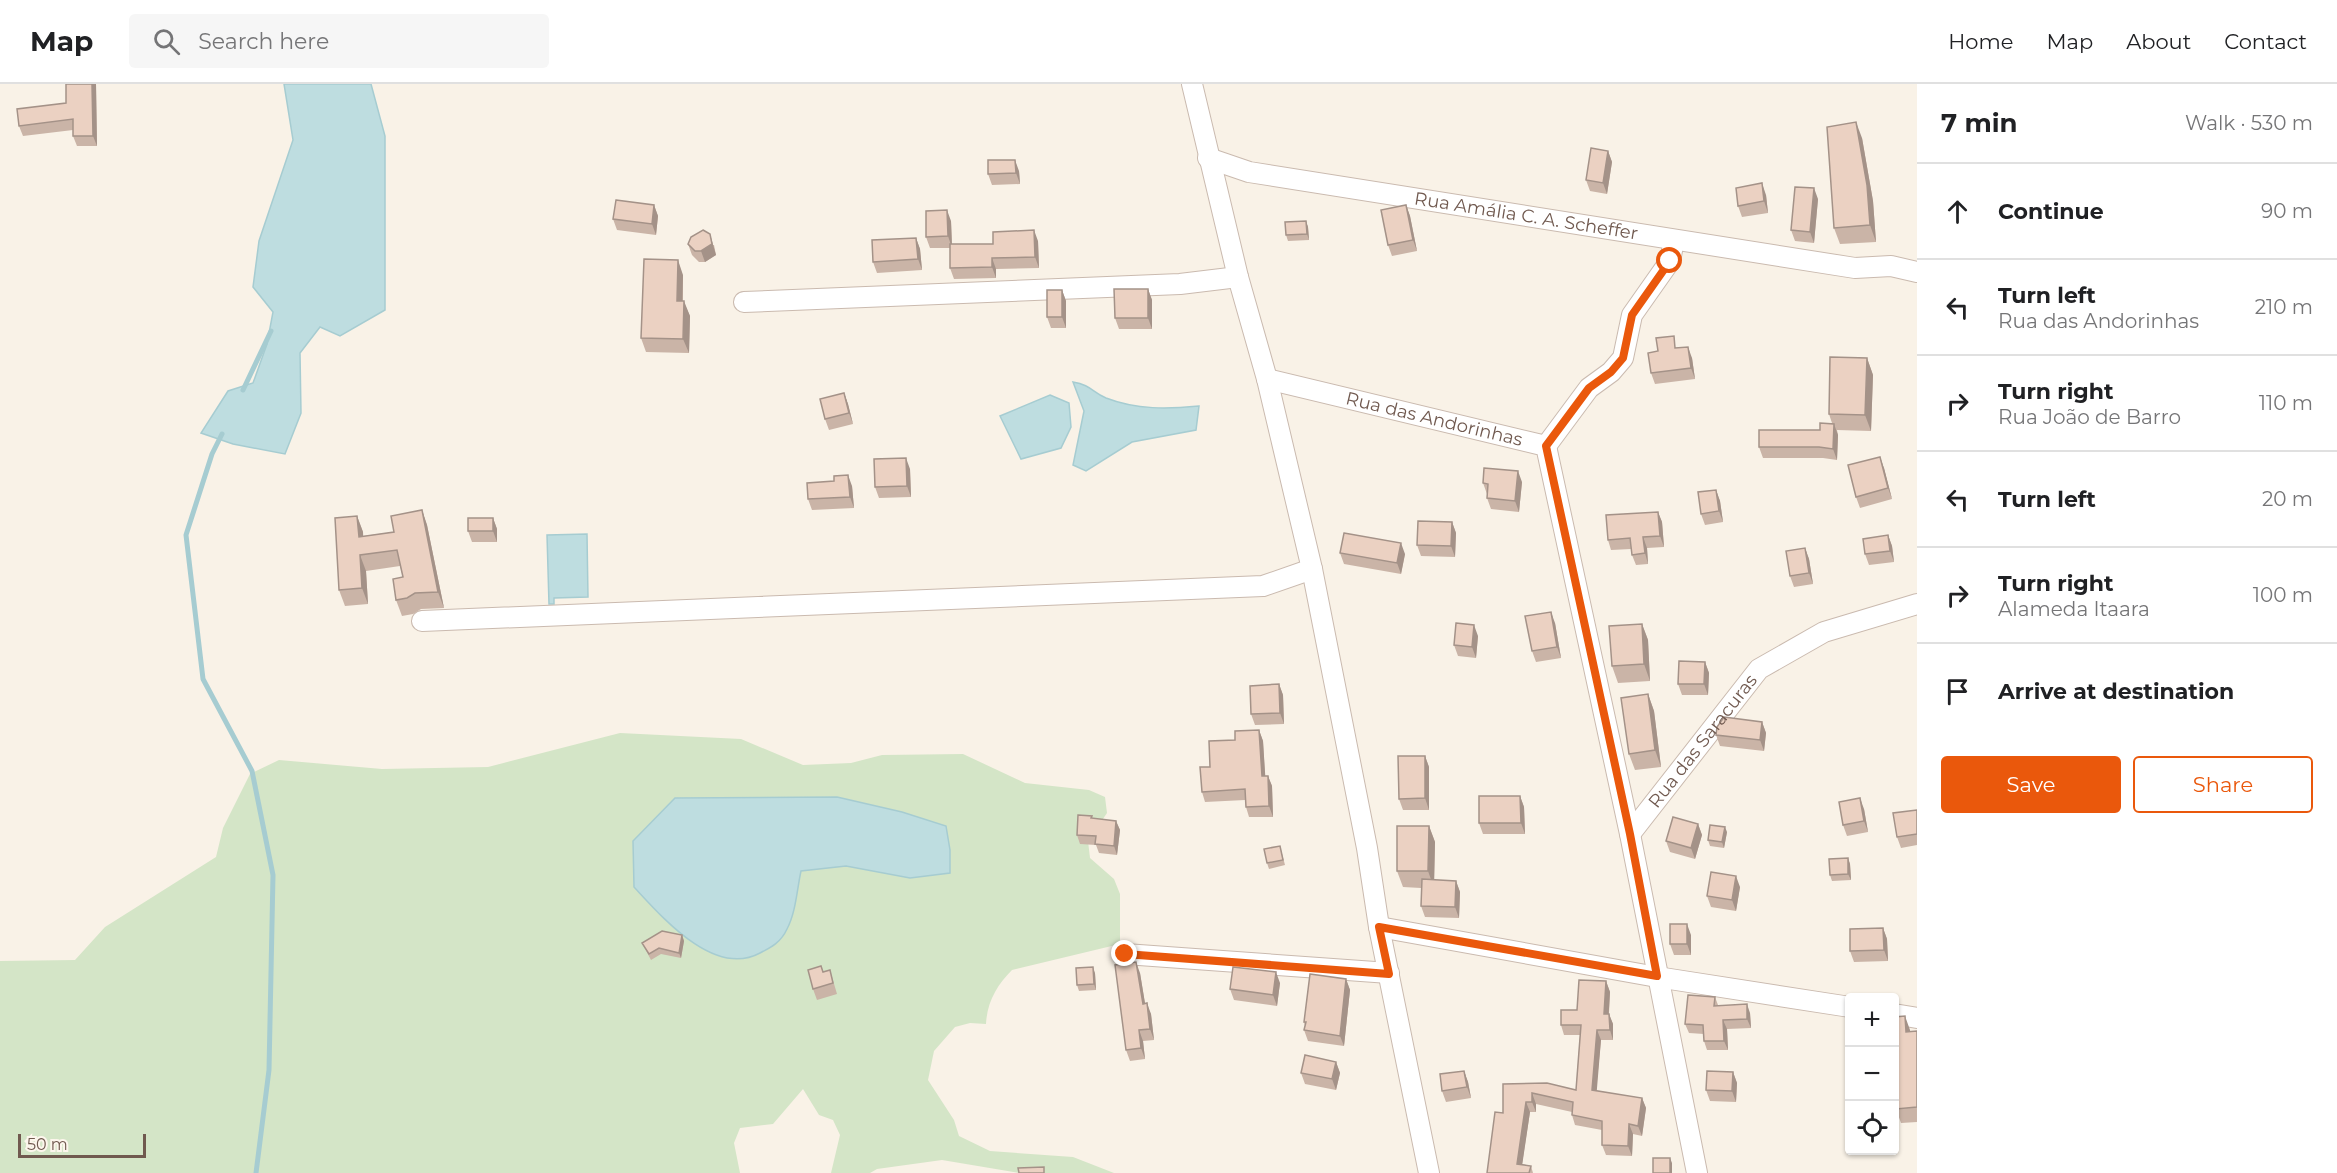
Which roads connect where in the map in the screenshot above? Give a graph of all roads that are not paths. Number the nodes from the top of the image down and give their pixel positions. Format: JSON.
{"nodes":[{"id":1,"x":1192,"y":84,"type":"edge"},
{"id":2,"x":1208,"y":158,"type":"junction"},
{"id":3,"x":1674,"y":240,"type":"junction"},
{"id":4,"x":1917,"y":272,"type":"edge"},
{"id":5,"x":1238,"y":277,"type":"junction"},
{"id":6,"x":744,"y":302,"type":"dead end"},
{"id":7,"x":1267,"y":379,"type":"junction"},
{"id":8,"x":1546,"y":446,"type":"junction"},
{"id":9,"x":1312,"y":568,"type":"junction"},
{"id":10,"x":1917,"y":604,"type":"edge"},
{"id":11,"x":422,"y":621,"type":"dead end"},
{"id":12,"x":1630,"y":834,"type":"junction"},
{"id":13,"x":1379,"y":927,"type":"junction"},
{"id":14,"x":1125,"y":954,"type":"dead end"},
{"id":15,"x":1389,"y":974,"type":"junction"},
{"id":16,"x":1657,"y":976,"type":"junction"},
{"id":17,"x":1845,"y":1006,"type":"edge"},
{"id":18,"x":1899,"y":1015,"type":"edge"},
{"id":19,"x":1917,"y":1018,"type":"edge"},
{"id":20,"x":1430,"y":1173,"type":"edge"},
{"id":21,"x":1697,"y":1173,"type":"edge"}],
"edges":[{"from":1,"to":2,"type":"street"},
{"from":2,"to":3,"type":"street","name":"Rua Amália C. A. Scheffer"},
{"from":2,"to":5,"type":"street"},
{"from":3,"to":4,"type":"street","name":"Rua Amália C. A. Scheffer"},
{"from":3,"to":8,"type":"street"},
{"from":5,"to":6,"type":"street"},
{"from":5,"to":7,"type":"street"},
{"from":7,"to":8,"type":"street","name":"Rua das Andorinhas"},
{"from":7,"to":9,"type":"street"},
{"from":8,"to":12,"type":"street","name":"Rua das Andorinhas"},
{"from":9,"to":11,"type":"street"},
{"from":9,"to":13,"type":"street"},
{"from":10,"to":12,"type":"street","name":"Rua das Saracuras"},
{"from":12,"to":16,"type":"street","name":"Rua das Andorinhas"},
{"from":13,"to":15,"type":"street"},
{"from":13,"to":16,"type":"street"},
{"from":14,"to":15,"type":"street"},
{"from":15,"to":20,"type":"street"},
{"from":16,"to":17,"type":"street"},
{"from":16,"to":21,"type":"street","name":"Rua das Andorinhas"},
{"from":18,"to":19,"type":"street"}]}
